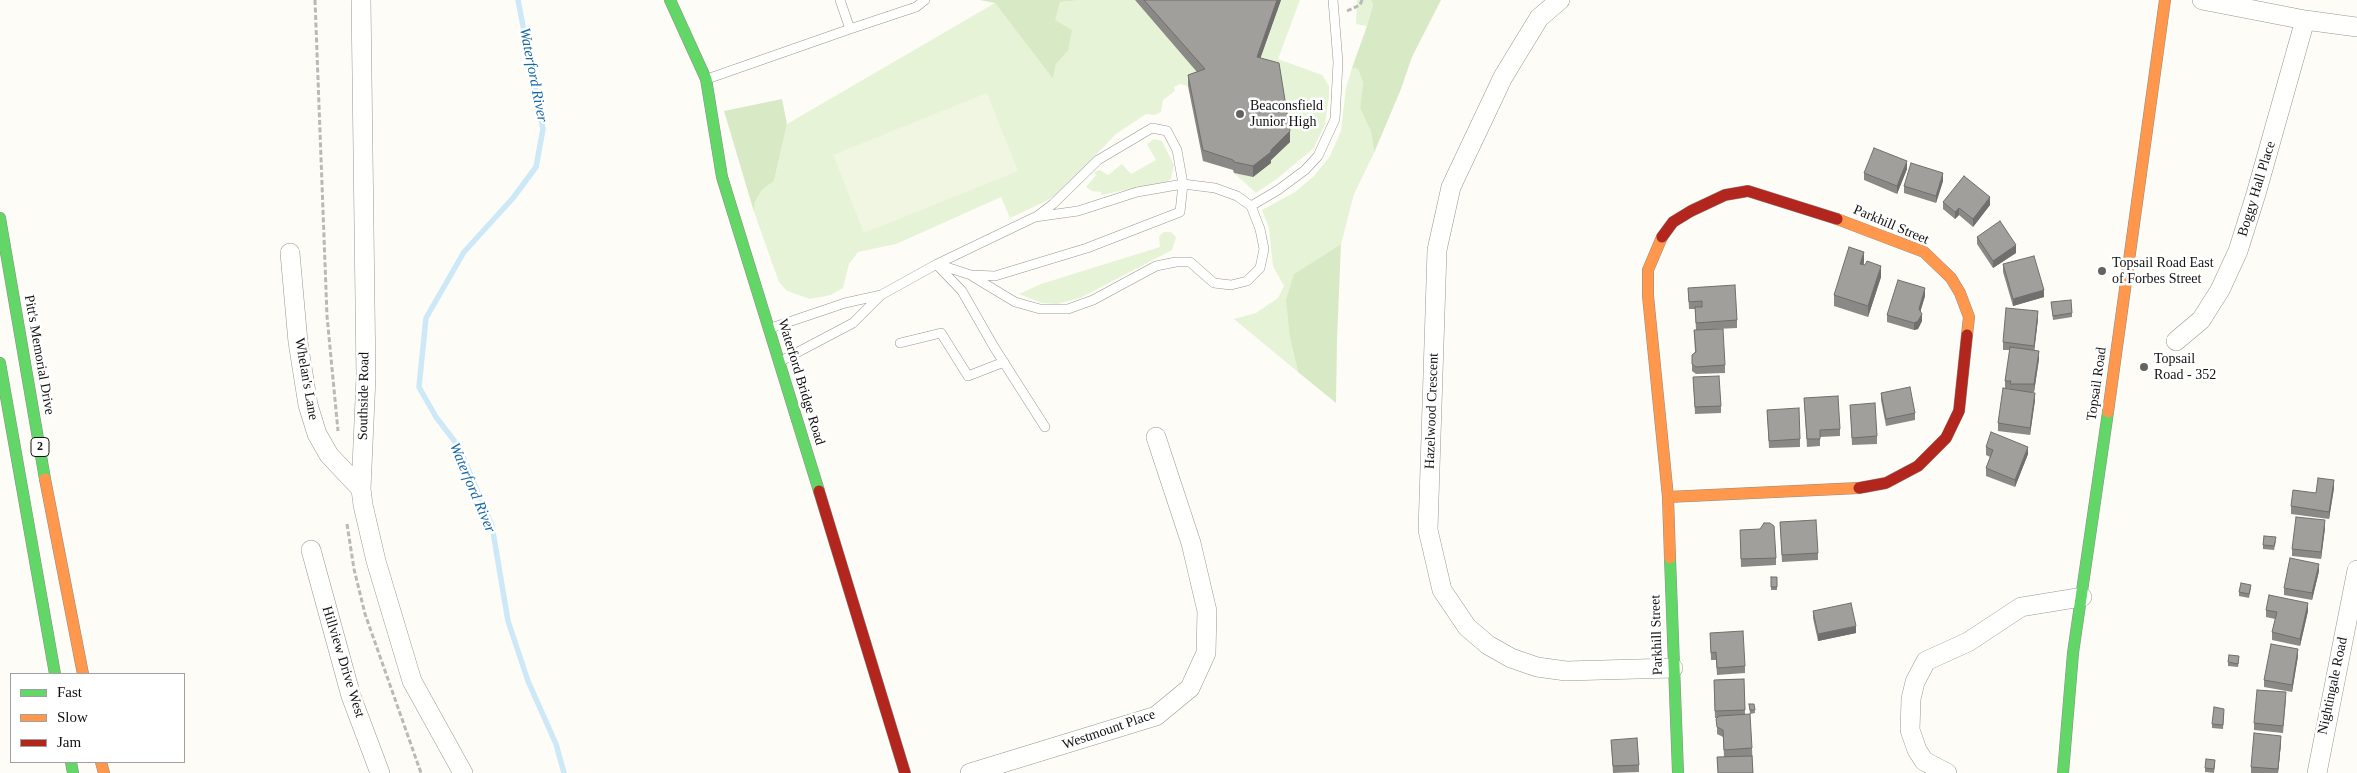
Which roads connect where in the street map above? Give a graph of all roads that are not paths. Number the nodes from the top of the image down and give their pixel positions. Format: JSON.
{"nodes":[{"id":1,"x":361,"y":0,"type":"edge"},
{"id":2,"x":670,"y":0,"type":"edge"},
{"id":3,"x":840,"y":0,"type":"edge"},
{"id":4,"x":925,"y":0,"type":"edge"},
{"id":5,"x":1332,"y":0,"type":"edge"},
{"id":6,"x":1560,"y":0,"type":"edge"},
{"id":7,"x":2164,"y":0,"type":"edge"},
{"id":8,"x":2202,"y":0,"type":"edge"},
{"id":9,"x":2305,"y":20,"type":"junction"},
{"id":10,"x":2357,"y":27,"type":"edge"},
{"id":11,"x":850,"y":30,"type":"junction"},
{"id":12,"x":706,"y":79,"type":"junction"},
{"id":13,"x":1182,"y":184,"type":"junction"},
{"id":14,"x":1250,"y":206,"type":"junction"},
{"id":15,"x":1035,"y":217,"type":"junction"},
{"id":16,"x":0,"y":218,"type":"edge"},
{"id":17,"x":290,"y":254,"type":"dead end"},
{"id":18,"x":937,"y":264,"type":"junction"},
{"id":19,"x":971,"y":275,"type":"junction"},
{"id":20,"x":881,"y":295,"type":"junction"},
{"id":21,"x":769,"y":328,"type":"junction"},
{"id":22,"x":2176,"y":341,"type":"dead end"},
{"id":23,"x":900,"y":343,"type":"dead end"},
{"id":24,"x":779,"y":362,"type":"junction"},
{"id":25,"x":1004,"y":362,"type":"junction"},
{"id":26,"x":0,"y":363,"type":"edge"},
{"id":27,"x":1045,"y":427,"type":"dead end"},
{"id":28,"x":1156,"y":437,"type":"dead end"},
{"id":29,"x":361,"y":489,"type":"junction"},
{"id":30,"x":1668,"y":497,"type":"junction"},
{"id":31,"x":311,"y":550,"type":"dead end"},
{"id":32,"x":2357,"y":570,"type":"edge"},
{"id":33,"x":2082,"y":597,"type":"junction"},
{"id":34,"x":1673,"y":668,"type":"junction"},
{"id":35,"x":55,"y":673,"type":"edge"},
{"id":36,"x":83,"y":673,"type":"edge"},
{"id":37,"x":380,"y":773,"type":"edge"},
{"id":38,"x":463,"y":773,"type":"edge"},
{"id":39,"x":905,"y":773,"type":"edge"},
{"id":40,"x":970,"y":773,"type":"edge"},
{"id":41,"x":1678,"y":773,"type":"edge"},
{"id":42,"x":1947,"y":773,"type":"edge"},
{"id":43,"x":2063,"y":773,"type":"edge"},
{"id":44,"x":2317,"y":773,"type":"edge"}],
"edges":[{"from":1,"to":29,"type":"street","name":"Southside Road"},
{"from":2,"to":12,"type":"main road","name":"Waterford Bridge Road"},
{"from":3,"to":11,"type":"lane"},
{"from":4,"to":11,"type":"lane"},
{"from":5,"to":14,"type":"lane"},
{"from":6,"to":34,"type":"street","name":"Hazelwood Crescent"},
{"from":7,"to":33,"type":"main road","name":"Topsail Road"},
{"from":8,"to":9,"type":"street"},
{"from":9,"to":10,"type":"street"},
{"from":9,"to":22,"type":"street","name":"Boggy Hall Place"},
{"from":11,"to":12,"type":"lane"},
{"from":12,"to":21,"type":"main road","name":"Waterford Bridge Road"},
{"from":13,"to":14,"type":"lane"},
{"from":13,"to":15,"type":"lane"},
{"from":13,"to":15,"type":"lane"},
{"from":13,"to":19,"type":"lane"},
{"from":14,"to":19,"type":"lane"},
{"from":15,"to":18,"type":"lane"},
{"from":16,"to":36,"type":"main road","name":"Pitt's Memorial Drive","number":"2"},
{"from":17,"to":29,"type":"street","name":"Whelan's Lane"},
{"from":18,"to":19,"type":"lane"},
{"from":18,"to":20,"type":"lane"},
{"from":18,"to":25,"type":"lane"},
{"from":20,"to":21,"type":"lane"},
{"from":20,"to":24,"type":"lane"},
{"from":21,"to":24,"type":"main road","name":"Waterford Bridge Road"},
{"from":23,"to":25,"type":"lane"},
{"from":24,"to":39,"type":"main road","name":"Waterford Bridge Road"},
{"from":25,"to":27,"type":"lane"},
{"from":26,"to":35,"type":"main road","number":"2"},
{"from":28,"to":40,"type":"street","name":"Westmount Place"},
{"from":29,"to":38,"type":"street","name":"Southside Road"},
{"from":30,"to":30,"type":"main road","name":"Parkhill Street"},
{"from":30,"to":34,"type":"main road","name":"Parkhill Street"},
{"from":31,"to":37,"type":"street","name":"Hillview Drive West"},
{"from":32,"to":44,"type":"street","name":"Nightingale Road"},
{"from":33,"to":42,"type":"street"},
{"from":33,"to":43,"type":"main road","name":"Topsail Road"},
{"from":34,"to":41,"type":"main road","name":"Parkhill Street"}]}
